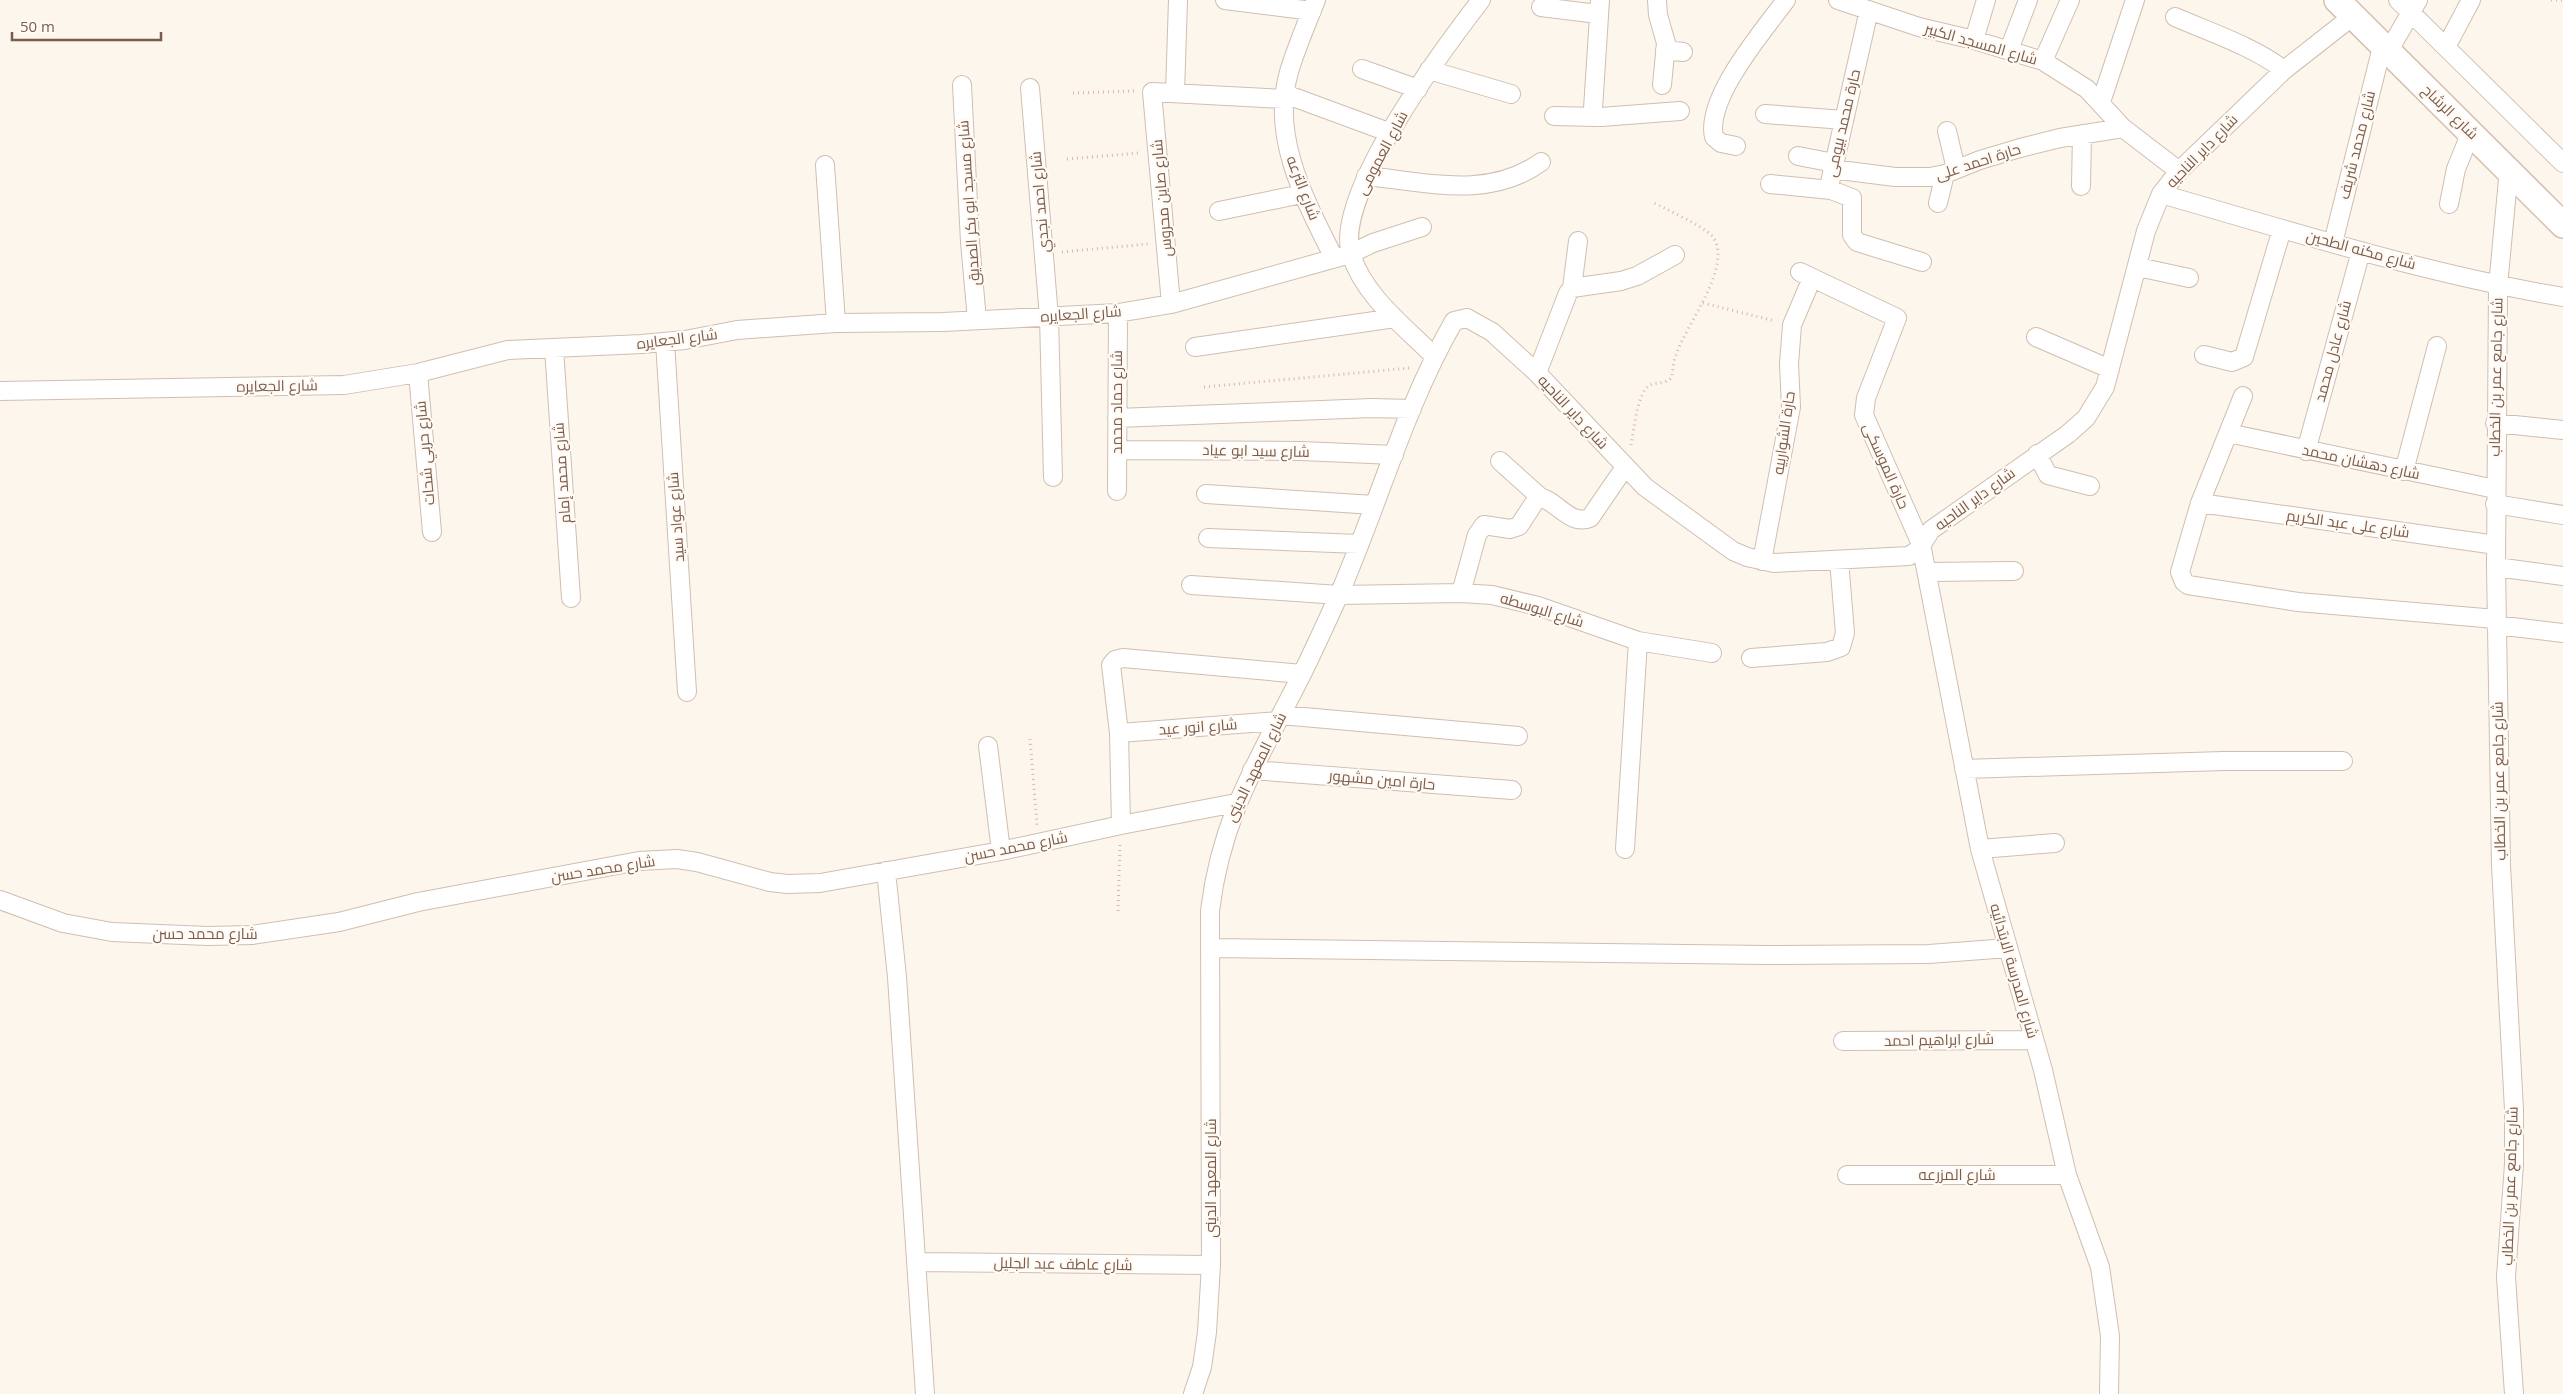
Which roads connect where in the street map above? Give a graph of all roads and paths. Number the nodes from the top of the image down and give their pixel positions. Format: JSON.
{"nodes":[{"id":1,"x":1178,"y":0,"type":"edge"},
{"id":2,"x":1225,"y":0,"type":"edge"},
{"id":3,"x":1481,"y":0,"type":"edge"},
{"id":4,"x":1657,"y":0,"type":"edge"},
{"id":5,"x":1786,"y":0,"type":"edge"},
{"id":6,"x":1838,"y":0,"type":"edge"},
{"id":7,"x":1986,"y":0,"type":"edge"},
{"id":8,"x":2028,"y":0,"type":"edge"},
{"id":9,"x":2070,"y":0,"type":"edge"},
{"id":10,"x":2135,"y":0,"type":"edge"},
{"id":11,"x":2398,"y":0,"type":"edge"},
{"id":12,"x":2471,"y":0,"type":"edge"},
{"id":13,"x":2551,"y":0,"type":"edge"},
{"id":14,"x":2563,"y":0,"type":"edge"},
{"id":15,"x":1314,"y":5,"type":"edge"},
{"id":16,"x":1541,"y":7,"type":"dead end"},
{"id":17,"x":1599,"y":7,"type":"edge"},
{"id":18,"x":2415,"y":7,"type":"edge"},
{"id":19,"x":2345,"y":8,"type":"edge"},
{"id":20,"x":1869,"y":10,"type":"junction"},
{"id":21,"x":2175,"y":17,"type":"dead end"},
{"id":22,"x":1974,"y":40,"type":"junction"},
{"id":23,"x":2446,"y":47,"type":"junction"},
{"id":24,"x":2385,"y":49,"type":"junction"},
{"id":25,"x":1665,"y":50,"type":"junction"},
{"id":26,"x":2009,"y":50,"type":"junction"},
{"id":27,"x":1683,"y":52,"type":"dead end"},
{"id":28,"x":2043,"y":61,"type":"junction"},
{"id":29,"x":1362,"y":69,"type":"dead end"},
{"id":30,"x":1429,"y":70,"type":"junction"},
{"id":31,"x":2284,"y":70,"type":"junction"},
{"id":32,"x":962,"y":85,"type":"dead end"},
{"id":33,"x":1662,"y":85,"type":"dead end"},
{"id":34,"x":1030,"y":88,"type":"dead end"},
{"id":35,"x":1418,"y":89,"type":"junction"},
{"id":36,"x":1152,"y":92,"type":"junction"},
{"id":37,"x":1073,"y":93,"type":"dead end"},
{"id":38,"x":1175,"y":93,"type":"junction"},
{"id":39,"x":1511,"y":94,"type":"dead end"},
{"id":40,"x":1285,"y":97,"type":"junction"},
{"id":41,"x":2101,"y":102,"type":"junction"},
{"id":42,"x":1680,"y":111,"type":"dead end"},
{"id":43,"x":1765,"y":114,"type":"dead end"},
{"id":44,"x":1554,"y":116,"type":"dead end"},
{"id":45,"x":1598,"y":117,"type":"junction"},
{"id":46,"x":1844,"y":120,"type":"junction"},
{"id":47,"x":2122,"y":128,"type":"junction"},
{"id":48,"x":1947,"y":131,"type":"dead end"},
{"id":49,"x":1391,"y":132,"type":"junction"},
{"id":50,"x":2471,"y":132,"type":"junction"},
{"id":51,"x":2082,"y":134,"type":"junction"},
{"id":52,"x":1736,"y":146,"type":"dead end"},
{"id":53,"x":1158,"y":151,"type":"junction"},
{"id":54,"x":1798,"y":156,"type":"dead end"},
{"id":55,"x":1067,"y":159,"type":"dead end"},
{"id":56,"x":1541,"y":162,"type":"dead end"},
{"id":57,"x":2563,"y":163,"type":"edge"},
{"id":58,"x":825,"y":165,"type":"dead end"},
{"id":59,"x":1833,"y":166,"type":"junction"},
{"id":60,"x":2509,"y":169,"type":"junction"},
{"id":61,"x":2179,"y":171,"type":"junction"},
{"id":62,"x":1950,"y":172,"type":"junction"},
{"id":63,"x":1366,"y":176,"type":"junction"},
{"id":64,"x":1770,"y":184,"type":"dead end"},
{"id":65,"x":2081,"y":186,"type":"dead end"},
{"id":66,"x":1830,"y":190,"type":"junction"},
{"id":67,"x":1302,"y":194,"type":"junction"},
{"id":68,"x":2161,"y":194,"type":"junction"},
{"id":69,"x":1652,"y":202,"type":"dead end"},
{"id":70,"x":1938,"y":203,"type":"dead end"},
{"id":71,"x":2448,"y":204,"type":"dead end"},
{"id":72,"x":1219,"y":211,"type":"dead end"},
{"id":73,"x":2563,"y":225,"type":"edge"},
{"id":74,"x":1422,"y":227,"type":"dead end"},
{"id":75,"x":2282,"y":229,"type":"junction"},
{"id":76,"x":1578,"y":241,"type":"dead end"},
{"id":77,"x":1166,"y":242,"type":"junction"},
{"id":78,"x":2333,"y":243,"type":"junction"},
{"id":79,"x":2361,"y":251,"type":"junction"},
{"id":80,"x":1044,"y":254,"type":"junction"},
{"id":81,"x":1675,"y":255,"type":"dead end"},
{"id":82,"x":1342,"y":256,"type":"junction"},
{"id":83,"x":1922,"y":262,"type":"dead end"},
{"id":84,"x":2138,"y":267,"type":"junction"},
{"id":85,"x":1806,"y":275,"type":"joint"},
{"id":86,"x":2189,"y":278,"type":"dead end"},
{"id":87,"x":2498,"y":286,"type":"junction"},
{"id":88,"x":1572,"y":288,"type":"junction"},
{"id":89,"x":2563,"y":297,"type":"edge"},
{"id":90,"x":1703,"y":303,"type":"junction"},
{"id":91,"x":1171,"y":304,"type":"junction"},
{"id":92,"x":1118,"y":313,"type":"junction"},
{"id":93,"x":1049,"y":317,"type":"junction"},
{"id":94,"x":1395,"y":318,"type":"junction"},
{"id":95,"x":977,"y":320,"type":"junction"},
{"id":96,"x":836,"y":322,"type":"junction"},
{"id":97,"x":1454,"y":322,"type":"joint"},
{"id":98,"x":1792,"y":325,"type":"junction"},
{"id":99,"x":2036,"y":337,"type":"dead end"},
{"id":100,"x":665,"y":342,"type":"junction"},
{"id":101,"x":2437,"y":346,"type":"dead end"},
{"id":102,"x":1196,"y":347,"type":"dead end"},
{"id":103,"x":554,"y":348,"type":"junction"},
{"id":104,"x":2204,"y":355,"type":"dead end"},
{"id":105,"x":1432,"y":361,"type":"junction"},
{"id":106,"x":2110,"y":369,"type":"junction"},
{"id":107,"x":418,"y":373,"type":"junction"},
{"id":108,"x":1537,"y":373,"type":"junction"},
{"id":109,"x":1204,"y":387,"type":"dead end"},
{"id":110,"x":0,"y":390,"type":"edge"},
{"id":111,"x":2243,"y":396,"type":"dead end"},
{"id":112,"x":1412,"y":408,"type":"junction"},
{"id":113,"x":1117,"y":418,"type":"junction"},
{"id":114,"x":2495,"y":423,"type":"junction"},
{"id":115,"x":2563,"y":430,"type":"edge"},
{"id":116,"x":2228,"y":433,"type":"junction"},
{"id":117,"x":1117,"y":450,"type":"junction"},
{"id":118,"x":2306,"y":451,"type":"junction"},
{"id":119,"x":1394,"y":454,"type":"junction"},
{"id":120,"x":2037,"y":454,"type":"junction"},
{"id":121,"x":1500,"y":461,"type":"dead end"},
{"id":122,"x":1623,"y":465,"type":"junction"},
{"id":123,"x":2404,"y":471,"type":"junction"},
{"id":124,"x":1053,"y":477,"type":"dead end"},
{"id":125,"x":2090,"y":486,"type":"dead end"},
{"id":126,"x":1117,"y":491,"type":"dead end"},
{"id":127,"x":1206,"y":494,"type":"dead end"},
{"id":128,"x":2495,"y":496,"type":"junction"},
{"id":129,"x":1540,"y":497,"type":"junction"},
{"id":130,"x":2200,"y":504,"type":"junction"},
{"id":131,"x":1374,"y":505,"type":"junction"},
{"id":132,"x":2563,"y":515,"type":"edge"},
{"id":133,"x":432,"y":532,"type":"dead end"},
{"id":134,"x":1208,"y":538,"type":"dead end"},
{"id":135,"x":1359,"y":544,"type":"junction"},
{"id":136,"x":1921,"y":544,"type":"junction"},
{"id":137,"x":2496,"y":545,"type":"junction"},
{"id":138,"x":1839,"y":560,"type":"junction"},
{"id":139,"x":1762,"y":561,"type":"junction"},
{"id":140,"x":2496,"y":567,"type":"junction"},
{"id":141,"x":2014,"y":571,"type":"dead end"},
{"id":142,"x":1928,"y":572,"type":"junction"},
{"id":143,"x":2563,"y":576,"type":"edge"},
{"id":144,"x":1191,"y":584,"type":"dead end"},
{"id":145,"x":1461,"y":593,"type":"junction"},
{"id":146,"x":1338,"y":595,"type":"junction"},
{"id":147,"x":571,"y":598,"type":"dead end"},
{"id":148,"x":2496,"y":622,"type":"junction"},
{"id":149,"x":2563,"y":633,"type":"edge"},
{"id":150,"x":1638,"y":641,"type":"junction"},
{"id":151,"x":1712,"y":653,"type":"dead end"},
{"id":152,"x":1751,"y":658,"type":"dead end"},
{"id":153,"x":1302,"y":674,"type":"junction"},
{"id":154,"x":687,"y":692,"type":"dead end"},
{"id":155,"x":1279,"y":718,"type":"junction"},
{"id":156,"x":1119,"y":733,"type":"junction"},
{"id":157,"x":1518,"y":736,"type":"dead end"},
{"id":158,"x":1030,"y":739,"type":"dead end"},
{"id":159,"x":988,"y":746,"type":"dead end"},
{"id":160,"x":2343,"y":761,"type":"dead end"},
{"id":161,"x":1964,"y":769,"type":"junction"},
{"id":162,"x":1252,"y":770,"type":"junction"},
{"id":163,"x":1512,"y":790,"type":"dead end"},
{"id":164,"x":1236,"y":803,"type":"junction"},
{"id":165,"x":1121,"y":825,"type":"junction"},
{"id":166,"x":2055,"y":843,"type":"dead end"},
{"id":167,"x":1038,"y":844,"type":"junction"},
{"id":168,"x":1625,"y":849,"type":"dead end"},
{"id":169,"x":1980,"y":849,"type":"junction"},
{"id":170,"x":1001,"y":851,"type":"junction"},
{"id":171,"x":886,"y":871,"type":"junction"},
{"id":172,"x":0,"y":900,"type":"edge"},
{"id":173,"x":1118,"y":911,"type":"dead end"},
{"id":174,"x":1210,"y":948,"type":"junction"},
{"id":175,"x":2008,"y":948,"type":"junction"},
{"id":176,"x":2034,"y":1040,"type":"junction"},
{"id":177,"x":1844,"y":1041,"type":"dead end"},
{"id":178,"x":2067,"y":1174,"type":"junction"},
{"id":179,"x":1847,"y":1175,"type":"dead end"},
{"id":180,"x":916,"y":1262,"type":"junction"},
{"id":181,"x":1211,"y":1265,"type":"junction"},
{"id":182,"x":925,"y":1394,"type":"edge"},
{"id":183,"x":1193,"y":1394,"type":"edge"},
{"id":184,"x":2109,"y":1394,"type":"edge"},
{"id":185,"x":2514,"y":1394,"type":"edge"}],
"edges":[{"from":1,"to":38,"type":"street"},
{"from":2,"to":15,"type":"street"},
{"from":3,"to":30,"type":"street","name":"شارع العمومى"},
{"from":4,"to":25,"type":"street"},
{"from":5,"to":52,"type":"street"},
{"from":6,"to":20,"type":"street","name":"شارع المسجد الكبير"},
{"from":7,"to":22,"type":"street"},
{"from":8,"to":26,"type":"street"},
{"from":9,"to":28,"type":"street"},
{"from":10,"to":41,"type":"street"},
{"from":11,"to":18,"type":"street"},
{"from":12,"to":23,"type":"street"},
{"from":13,"to":14,"type":"path"},
{"from":15,"to":40,"type":"street","name":"شارع الترعه"},
{"from":16,"to":17,"type":"street"},
{"from":17,"to":45,"type":"street"},
{"from":18,"to":23,"type":"street"},
{"from":18,"to":24,"type":"street","name":"شارع محمد شريف"},
{"from":19,"to":24,"type":"main road","name":"شارع الرشاح"},
{"from":19,"to":31,"type":"street","name":"شارع داير الناحيه"},
{"from":20,"to":22,"type":"street","name":"شارع المسجد الكبير"},
{"from":20,"to":46,"type":"street","name":"حارة محمد بيومى"},
{"from":21,"to":31,"type":"street"},
{"from":22,"to":26,"type":"street","name":"شارع المسجد الكبير"},
{"from":23,"to":57,"type":"street"},
{"from":24,"to":50,"type":"main road","name":"شارع الرشاح"},
{"from":24,"to":78,"type":"street","name":"شارع محمد شريف"},
{"from":25,"to":27,"type":"street"},
{"from":25,"to":33,"type":"street"},
{"from":26,"to":28,"type":"street","name":"شارع المسجد الكبير"},
{"from":28,"to":41,"type":"street","name":"شارع المسجد الكبير"},
{"from":29,"to":35,"type":"street"},
{"from":30,"to":35,"type":"street","name":"شارع العمومى"},
{"from":30,"to":39,"type":"street"},
{"from":31,"to":61,"type":"street","name":"شارع داير الناحيه"},
{"from":32,"to":95,"type":"street","name":"شارع مسجد ابو بكر الصديق"},
{"from":34,"to":80,"type":"street","name":"شارع احمد نجدي"},
{"from":35,"to":49,"type":"street","name":"شارع العمومى"},
{"from":36,"to":37,"type":"path"},
{"from":36,"to":38,"type":"street"},
{"from":36,"to":53,"type":"street","name":"شارع صاين محروس"},
{"from":38,"to":40,"type":"street"},
{"from":40,"to":49,"type":"street"},
{"from":40,"to":67,"type":"street","name":"شارع الترعه"},
{"from":41,"to":47,"type":"street","name":"شارع المسجد الكبير"},
{"from":42,"to":45,"type":"street"},
{"from":43,"to":46,"type":"street"},
{"from":44,"to":45,"type":"street"},
{"from":46,"to":59,"type":"street","name":"حارة محمد بيومى"},
{"from":47,"to":51,"type":"street","name":"حارة احمد على"},
{"from":47,"to":61,"type":"street","name":"شارع المسجد الكبير"},
{"from":48,"to":62,"type":"street"},
{"from":49,"to":63,"type":"street","name":"شارع العمومى"},
{"from":50,"to":60,"type":"main road","name":"شارع الرشاح"},
{"from":50,"to":71,"type":"street"},
{"from":51,"to":62,"type":"street","name":"حارة احمد على"},
{"from":51,"to":65,"type":"street"},
{"from":53,"to":55,"type":"path"},
{"from":53,"to":77,"type":"street","name":"شارع صاين محروس"},
{"from":54,"to":59,"type":"street","name":"حارة احمد على"},
{"from":56,"to":63,"type":"street"},
{"from":58,"to":96,"type":"street"},
{"from":59,"to":62,"type":"street","name":"حارة احمد على"},
{"from":59,"to":66,"type":"street","name":"حارة محمد بيومى"},
{"from":60,"to":73,"type":"main road","name":"شارع الرشاح"},
{"from":60,"to":87,"type":"street","name":"شارع جامع عمر بن الخطاب"},
{"from":61,"to":68,"type":"street","name":"شارع داير الناحيه"},
{"from":62,"to":70,"type":"street"},
{"from":63,"to":82,"type":"street","name":"شارع العمومى"},
{"from":64,"to":66,"type":"street"},
{"from":66,"to":83,"type":"street","name":"حارة محمد بيومى"},
{"from":67,"to":72,"type":"street"},
{"from":67,"to":82,"type":"street","name":"شارع الترعه"},
{"from":68,"to":75,"type":"street","name":"شارع مكنه الطحين"},
{"from":68,"to":84,"type":"street","name":"شارع داير الناحيه"},
{"from":69,"to":90,"type":"path"},
{"from":74,"to":82,"type":"street","name":"شارع الجعايره"},
{"from":75,"to":78,"type":"street","name":"شارع مكنه الطحين"},
{"from":75,"to":104,"type":"street"},
{"from":76,"to":88,"type":"street"},
{"from":77,"to":80,"type":"path"},
{"from":77,"to":91,"type":"street","name":"شارع صاين محروس"},
{"from":78,"to":79,"type":"street","name":"شارع مكنه الطحين"},
{"from":79,"to":87,"type":"street","name":"شارع مكنه الطحين"},
{"from":79,"to":118,"type":"street","name":"شارع عادل محمد"},
{"from":80,"to":93,"type":"street","name":"شارع احمد نجدي"},
{"from":81,"to":88,"type":"street"},
{"from":82,"to":91,"type":"street","name":"شارع الجعايره"},
{"from":82,"to":94,"type":"street","name":"شارع العمومى"},
{"from":84,"to":86,"type":"street"},
{"from":84,"to":106,"type":"street","name":"شارع داير الناحيه"},
{"from":85,"to":98,"type":"street","name":"حارة الشواربيه"},
{"from":85,"to":136,"type":"street","name":"حارة الموسكى"},
{"from":87,"to":89,"type":"street","name":"شارع مكنه الطحين"},
{"from":87,"to":114,"type":"street","name":"شارع جامع عمر بن الخطاب"},
{"from":88,"to":108,"type":"street"},
{"from":90,"to":98,"type":"path"},
{"from":90,"to":122,"type":"path"},
{"from":91,"to":92,"type":"street","name":"شارع الجعايره"},
{"from":92,"to":93,"type":"street","name":"شارع الجعايره"},
{"from":92,"to":113,"type":"street","name":"شارع حماد محمد"},
{"from":93,"to":95,"type":"street","name":"شارع الجعايره"},
{"from":93,"to":124,"type":"street","name":"شارع احمد نجدي"},
{"from":94,"to":102,"type":"street"},
{"from":94,"to":105,"type":"street","name":"شارع العمومى"},
{"from":95,"to":96,"type":"street","name":"شارع الجعايره"},
{"from":96,"to":100,"type":"street","name":"شارع الجعايره"},
{"from":97,"to":105,"type":"street","name":"شارع المعهد الدينى"},
{"from":97,"to":108,"type":"street","name":"شارع داير الناحيه"},
{"from":98,"to":139,"type":"street","name":"حارة الشواربيه"},
{"from":99,"to":106,"type":"street"},
{"from":100,"to":103,"type":"street","name":"شارع الجعايره"},
{"from":100,"to":154,"type":"street","name":"شارع عواد سيد"},
{"from":101,"to":123,"type":"street"},
{"from":103,"to":107,"type":"street","name":"شارع الجعايره"},
{"from":103,"to":147,"type":"street","name":"شارع محمد إمام"},
{"from":105,"to":109,"type":"path"},
{"from":105,"to":112,"type":"street","name":"شارع المعهد الدينى"},
{"from":106,"to":120,"type":"street","name":"شارع داير الناحيه"},
{"from":107,"to":110,"type":"street","name":"شارع الجعايره"},
{"from":107,"to":133,"type":"street","name":"شارع حربي شحات"},
{"from":108,"to":122,"type":"street","name":"شارع داير الناحيه"},
{"from":111,"to":116,"type":"street"},
{"from":112,"to":113,"type":"street"},
{"from":112,"to":119,"type":"street","name":"شارع المعهد الدينى"},
{"from":113,"to":117,"type":"street","name":"شارع حماد محمد"},
{"from":114,"to":115,"type":"street"},
{"from":114,"to":128,"type":"street","name":"شارع جامع عمر بن الخطاب"},
{"from":116,"to":118,"type":"street","name":"شارع دهشان محمد"},
{"from":116,"to":130,"type":"street"},
{"from":117,"to":119,"type":"street","name":"شارع سيد ابو عياد"},
{"from":117,"to":126,"type":"street","name":"شارع حماد محمد"},
{"from":118,"to":123,"type":"street","name":"شارع دهشان محمد"},
{"from":119,"to":131,"type":"street","name":"شارع المعهد الدينى"},
{"from":120,"to":125,"type":"street"},
{"from":120,"to":136,"type":"street","name":"شارع داير الناحيه"},
{"from":121,"to":129,"type":"street"},
{"from":122,"to":129,"type":"street"},
{"from":122,"to":139,"type":"street","name":"شارع داير الناحيه"},
{"from":123,"to":128,"type":"street","name":"شارع دهشان محمد"},
{"from":127,"to":131,"type":"street"},
{"from":128,"to":132,"type":"street","name":"شارع دهشان محمد"},
{"from":128,"to":137,"type":"street","name":"شارع جامع عمر بن الخطاب"},
{"from":129,"to":145,"type":"street"},
{"from":130,"to":137,"type":"street","name":"شارع على عبد الكريم"},
{"from":130,"to":148,"type":"street"},
{"from":131,"to":135,"type":"street","name":"شارع المعهد الدينى"},
{"from":134,"to":135,"type":"street"},
{"from":135,"to":146,"type":"street","name":"شارع المعهد الدينى"},
{"from":136,"to":138,"type":"street","name":"شارع داير الناحيه"},
{"from":136,"to":142,"type":"street","name":"شارع المدرسة الابتدائيه"},
{"from":137,"to":140,"type":"street","name":"شارع جامع عمر بن الخطاب"},
{"from":138,"to":139,"type":"street","name":"شارع داير الناحيه"},
{"from":138,"to":152,"type":"street"},
{"from":140,"to":143,"type":"street"},
{"from":140,"to":148,"type":"street","name":"شارع جامع عمر بن الخطاب"},
{"from":141,"to":142,"type":"street"},
{"from":142,"to":161,"type":"street","name":"شارع المدرسة الابتدائيه"},
{"from":144,"to":146,"type":"street","name":"شارع البوسطه"},
{"from":145,"to":146,"type":"street","name":"شارع البوسطه"},
{"from":145,"to":150,"type":"street","name":"شارع البوسطه"},
{"from":146,"to":153,"type":"street","name":"شارع المعهد الدينى"},
{"from":148,"to":149,"type":"street"},
{"from":148,"to":185,"type":"street","name":"شارع جامع عمر بن الخطاب"},
{"from":150,"to":151,"type":"street","name":"شارع البوسطه"},
{"from":150,"to":168,"type":"street"},
{"from":153,"to":155,"type":"street","name":"شارع المعهد الدينى"},
{"from":153,"to":156,"type":"street"},
{"from":155,"to":156,"type":"street","name":"شارع انور عيد"},
{"from":155,"to":157,"type":"street","name":"شارع انور عيد"},
{"from":155,"to":162,"type":"street","name":"شارع المعهد الدينى"},
{"from":156,"to":165,"type":"street"},
{"from":158,"to":167,"type":"path"},
{"from":159,"to":170,"type":"street"},
{"from":160,"to":161,"type":"street"},
{"from":161,"to":169,"type":"street","name":"شارع المدرسة الابتدائيه"},
{"from":162,"to":163,"type":"street","name":"حارة امين مشهور"},
{"from":162,"to":164,"type":"street","name":"شارع المعهد الدينى"},
{"from":164,"to":165,"type":"street","name":"شارع محمد حسن"},
{"from":164,"to":174,"type":"street","name":"شارع المعهد الدينى"},
{"from":165,"to":167,"type":"street","name":"شارع محمد حسن"},
{"from":165,"to":173,"type":"path"},
{"from":166,"to":169,"type":"street"},
{"from":167,"to":170,"type":"street","name":"شارع محمد حسن"},
{"from":169,"to":175,"type":"street","name":"شارع المدرسة الابتدائيه"},
{"from":170,"to":171,"type":"street","name":"شارع محمد حسن"},
{"from":171,"to":172,"type":"street","name":"شارع محمد حسن"},
{"from":171,"to":180,"type":"street"},
{"from":174,"to":175,"type":"street"},
{"from":174,"to":181,"type":"street","name":"شارع المعهد الدينى"},
{"from":175,"to":176,"type":"street","name":"شارع المدرسة الابتدائيه"},
{"from":176,"to":177,"type":"street","name":"شارع ابراهيم احمد"},
{"from":176,"to":178,"type":"street","name":"شارع المدرسة الابتدائيه"},
{"from":178,"to":179,"type":"street","name":"شارع المزرعه"},
{"from":178,"to":184,"type":"street","name":"شارع المدرسة الابتدائيه"},
{"from":180,"to":181,"type":"street","name":"شارع عاطف عبد الجليل"},
{"from":180,"to":182,"type":"street"},
{"from":181,"to":183,"type":"street","name":"شارع المعهد الدينى"}]}
